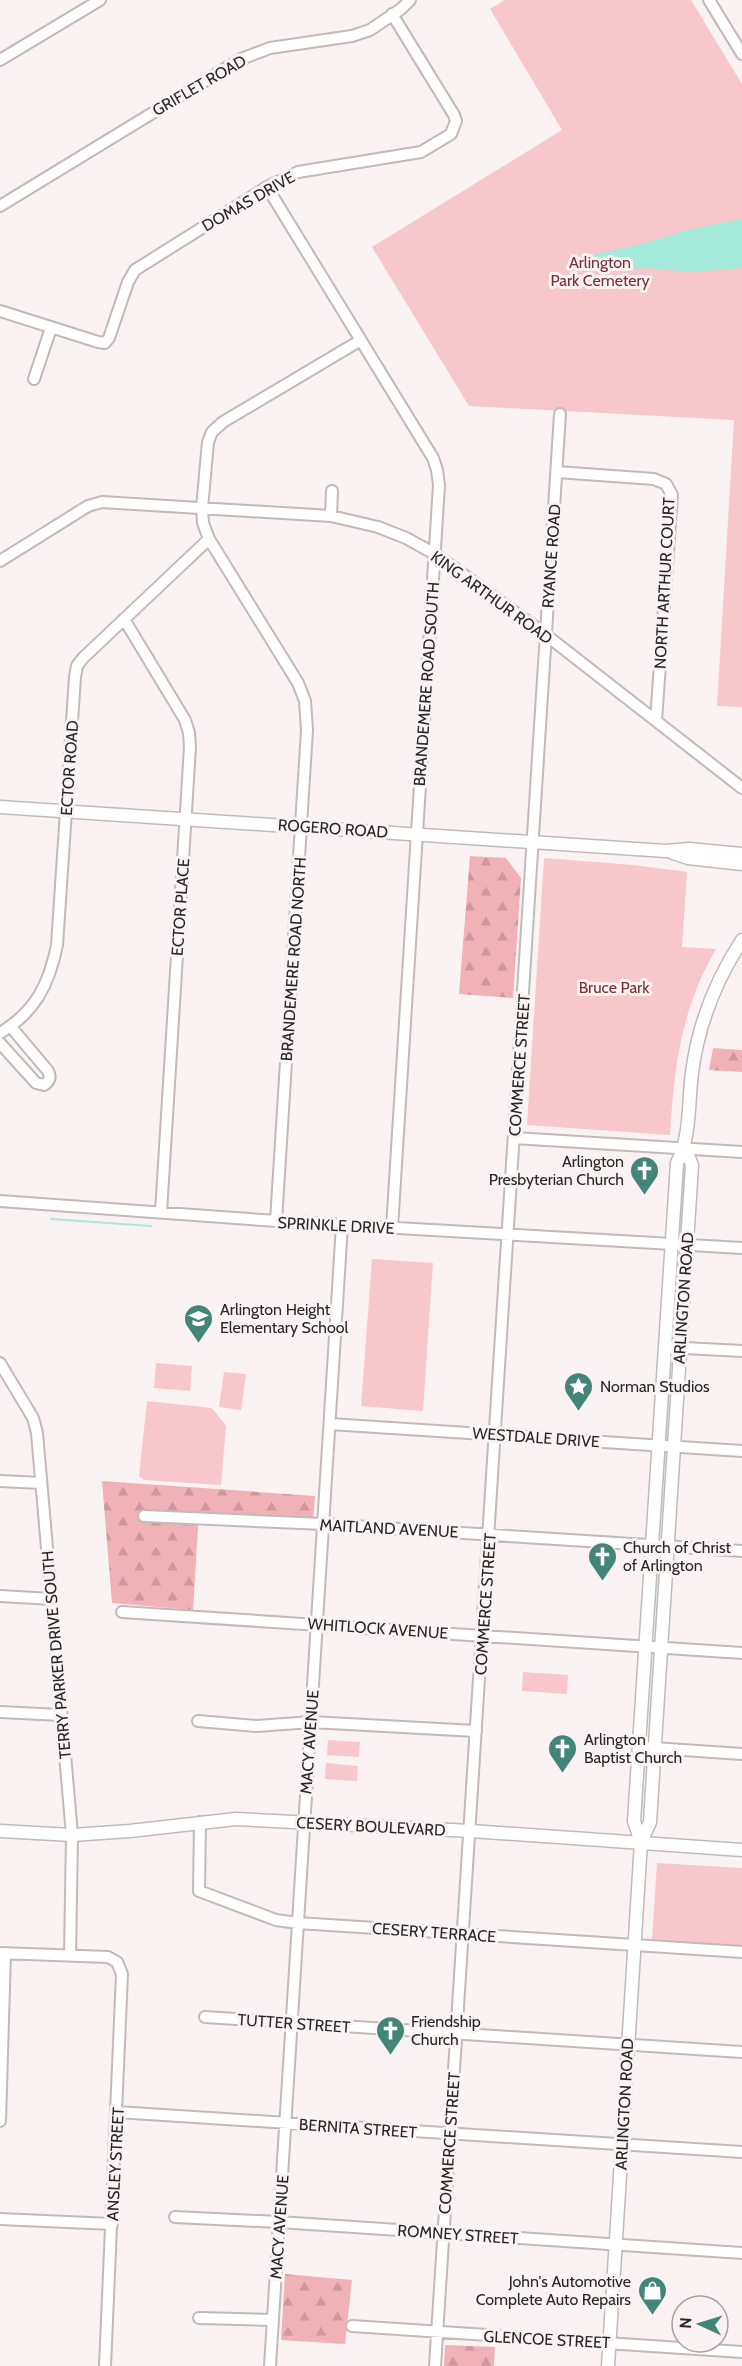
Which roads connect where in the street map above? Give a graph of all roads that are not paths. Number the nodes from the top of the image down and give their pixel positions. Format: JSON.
{"nodes":[{"id":1,"x":99,"y":0,"type":"edge"},
{"id":2,"x":410,"y":0,"type":"edge"},
{"id":3,"x":709,"y":0,"type":"edge"},
{"id":4,"x":392,"y":14,"type":"junction"},
{"id":5,"x":742,"y":54,"type":"edge"},
{"id":6,"x":0,"y":60,"type":"edge"},
{"id":7,"x":267,"y":187,"type":"junction"},
{"id":8,"x":0,"y":206,"type":"edge"},
{"id":9,"x":0,"y":311,"type":"edge"},
{"id":10,"x":51,"y":328,"type":"junction"},
{"id":11,"x":361,"y":340,"type":"junction"},
{"id":12,"x":34,"y":379,"type":"dead end"},
{"id":13,"x":560,"y":414,"type":"dead end"},
{"id":14,"x":556,"y":472,"type":"junction"},
{"id":15,"x":333,"y":491,"type":"dead end"},
{"id":16,"x":202,"y":508,"type":"junction"},
{"id":17,"x":331,"y":516,"type":"junction"},
{"id":18,"x":209,"y":538,"type":"junction"},
{"id":19,"x":435,"y":554,"type":"junction"},
{"id":20,"x":0,"y":561,"type":"edge"},
{"id":21,"x":124,"y":619,"type":"junction"},
{"id":22,"x":546,"y":635,"type":"junction"},
{"id":23,"x":656,"y":721,"type":"junction"},
{"id":24,"x":742,"y":788,"type":"edge"},
{"id":25,"x":0,"y":807,"type":"edge"},
{"id":26,"x":66,"y":811,"type":"junction"},
{"id":27,"x":185,"y":819,"type":"junction"},
{"id":28,"x":302,"y":826,"type":"junction"},
{"id":29,"x":417,"y":834,"type":"junction"},
{"id":30,"x":533,"y":841,"type":"junction"},
{"id":31,"x":666,"y":851,"type":"junction"},
{"id":32,"x":742,"y":854,"type":"edge"},
{"id":33,"x":742,"y":864,"type":"edge"},
{"id":34,"x":740,"y":946,"type":"edge"},
{"id":35,"x":11,"y":1027,"type":"junction"},
{"id":36,"x":0,"y":1034,"type":"edge"},
{"id":37,"x":0,"y":1043,"type":"edge"},
{"id":38,"x":514,"y":1138,"type":"junction"},
{"id":39,"x":685,"y":1148,"type":"junction"},
{"id":40,"x":742,"y":1152,"type":"edge"},
{"id":41,"x":0,"y":1201,"type":"edge"},
{"id":42,"x":161,"y":1212,"type":"junction"},
{"id":43,"x":276,"y":1221,"type":"junction"},
{"id":44,"x":342,"y":1225,"type":"junction"},
{"id":45,"x":392,"y":1228,"type":"junction"},
{"id":46,"x":508,"y":1234,"type":"junction"},
{"id":47,"x":672,"y":1244,"type":"junction"},
{"id":48,"x":686,"y":1245,"type":"junction"},
{"id":49,"x":742,"y":1248,"type":"edge"},
{"id":50,"x":665,"y":1347,"type":"junction"},
{"id":51,"x":680,"y":1347,"type":"junction"},
{"id":52,"x":742,"y":1351,"type":"edge"},
{"id":53,"x":0,"y":1363,"type":"edge"},
{"id":54,"x":330,"y":1424,"type":"junction"},
{"id":55,"x":495,"y":1434,"type":"junction"},
{"id":56,"x":659,"y":1445,"type":"junction"},
{"id":57,"x":674,"y":1446,"type":"junction"},
{"id":58,"x":742,"y":1451,"type":"edge"},
{"id":59,"x":0,"y":1481,"type":"edge"},
{"id":60,"x":41,"y":1483,"type":"junction"},
{"id":61,"x":144,"y":1516,"type":"dead end"},
{"id":62,"x":323,"y":1524,"type":"junction"},
{"id":63,"x":489,"y":1534,"type":"junction"},
{"id":64,"x":652,"y":1546,"type":"junction"},
{"id":65,"x":667,"y":1547,"type":"junction"},
{"id":66,"x":742,"y":1551,"type":"edge"},
{"id":67,"x":0,"y":1596,"type":"edge"},
{"id":68,"x":52,"y":1599,"type":"junction"},
{"id":69,"x":122,"y":1611,"type":"dead end"},
{"id":70,"x":317,"y":1624,"type":"junction"},
{"id":71,"x":482,"y":1635,"type":"junction"},
{"id":72,"x":646,"y":1646,"type":"junction"},
{"id":73,"x":661,"y":1646,"type":"junction"},
{"id":74,"x":742,"y":1653,"type":"edge"},
{"id":75,"x":0,"y":1712,"type":"edge"},
{"id":76,"x":61,"y":1715,"type":"junction"},
{"id":77,"x":198,"y":1721,"type":"dead end"},
{"id":78,"x":311,"y":1722,"type":"junction"},
{"id":79,"x":476,"y":1731,"type":"junction"},
{"id":80,"x":639,"y":1747,"type":"junction"},
{"id":81,"x":654,"y":1748,"type":"junction"},
{"id":82,"x":742,"y":1754,"type":"edge"},
{"id":83,"x":200,"y":1822,"type":"junction"},
{"id":84,"x":304,"y":1822,"type":"junction"},
{"id":85,"x":0,"y":1831,"type":"edge"},
{"id":86,"x":471,"y":1831,"type":"junction"},
{"id":87,"x":72,"y":1835,"type":"junction"},
{"id":88,"x":641,"y":1842,"type":"junction"},
{"id":89,"x":742,"y":1850,"type":"edge"},
{"id":90,"x":298,"y":1923,"type":"junction"},
{"id":91,"x":463,"y":1933,"type":"junction"},
{"id":92,"x":634,"y":1945,"type":"junction"},
{"id":93,"x":742,"y":1952,"type":"edge"},
{"id":94,"x":2,"y":1953,"type":"edge"},
{"id":95,"x":70,"y":1956,"type":"junction"},
{"id":96,"x":205,"y":2017,"type":"dead end"},
{"id":97,"x":292,"y":2023,"type":"junction"},
{"id":98,"x":456,"y":2034,"type":"junction"},
{"id":99,"x":627,"y":2044,"type":"junction"},
{"id":100,"x":741,"y":2052,"type":"edge"},
{"id":101,"x":117,"y":2112,"type":"junction"},
{"id":102,"x":0,"y":2121,"type":"edge"},
{"id":103,"x":285,"y":2123,"type":"junction"},
{"id":104,"x":450,"y":2133,"type":"junction"},
{"id":105,"x":622,"y":2144,"type":"junction"},
{"id":106,"x":742,"y":2152,"type":"edge"},
{"id":107,"x":175,"y":2217,"type":"dead end"},
{"id":108,"x":0,"y":2220,"type":"edge"},
{"id":109,"x":279,"y":2222,"type":"junction"},
{"id":110,"x":112,"y":2224,"type":"junction"},
{"id":111,"x":444,"y":2233,"type":"junction"},
{"id":112,"x":615,"y":2243,"type":"junction"},
{"id":113,"x":742,"y":2253,"type":"edge"},
{"id":114,"x":198,"y":2318,"type":"dead end"},
{"id":115,"x":273,"y":2320,"type":"junction"},
{"id":116,"x":352,"y":2326,"type":"dead end"},
{"id":117,"x":438,"y":2332,"type":"junction"},
{"id":118,"x":609,"y":2342,"type":"junction"},
{"id":119,"x":742,"y":2352,"type":"edge"},
{"id":120,"x":105,"y":2366,"type":"edge"},
{"id":121,"x":270,"y":2366,"type":"edge"},
{"id":122,"x":435,"y":2366,"type":"edge"},
{"id":123,"x":608,"y":2366,"type":"edge"}],
"edges":[{"from":1,"to":6,"type":"street"},
{"from":2,"to":4,"type":"street","name":"GRIFLET ROAD"},
{"from":3,"to":5,"type":"street"},
{"from":4,"to":7,"type":"street","name":"DOMAS DRIVE"},
{"from":4,"to":8,"type":"street","name":"GRIFLET ROAD"},
{"from":7,"to":10,"type":"street","name":"DOMAS DRIVE"},
{"from":7,"to":11,"type":"street","name":"BRANDEMERE ROAD SOUTH"},
{"from":9,"to":10,"type":"street","name":"DOMAS DRIVE"},
{"from":10,"to":12,"type":"street"},
{"from":11,"to":16,"type":"street","name":"BRANDEMERE ROAD NORTH"},
{"from":11,"to":19,"type":"street","name":"BRANDEMERE ROAD SOUTH"},
{"from":13,"to":14,"type":"street","name":"RYANCE ROAD"},
{"from":14,"to":22,"type":"street","name":"RYANCE ROAD"},
{"from":14,"to":23,"type":"street","name":"NORTH ARTHUR COURT"},
{"from":15,"to":17,"type":"street"},
{"from":16,"to":17,"type":"street","name":"KING ARTHUR ROAD"},
{"from":16,"to":18,"type":"street","name":"BRANDEMERE ROAD NORTH"},
{"from":16,"to":20,"type":"street","name":"KING ARTHUR ROAD"},
{"from":17,"to":19,"type":"street","name":"KING ARTHUR ROAD"},
{"from":18,"to":21,"type":"street","name":"ECTOR ROAD"},
{"from":18,"to":28,"type":"street","name":"BRANDEMERE ROAD NORTH"},
{"from":19,"to":22,"type":"street","name":"KING ARTHUR ROAD"},
{"from":19,"to":29,"type":"street","name":"BRANDEMERE ROAD SOUTH"},
{"from":21,"to":26,"type":"street","name":"ECTOR ROAD"},
{"from":21,"to":27,"type":"street","name":"ECTOR PLACE"},
{"from":22,"to":23,"type":"street","name":"KING ARTHUR ROAD"},
{"from":22,"to":30,"type":"street","name":"RYANCE ROAD"},
{"from":23,"to":24,"type":"street","name":"KING ARTHUR ROAD"},
{"from":25,"to":26,"type":"main road","name":"ROGERO ROAD"},
{"from":26,"to":27,"type":"main road","name":"ROGERO ROAD"},
{"from":26,"to":35,"type":"street","name":"ECTOR ROAD"},
{"from":27,"to":28,"type":"main road","name":"ROGERO ROAD"},
{"from":27,"to":42,"type":"street","name":"ECTOR PLACE"},
{"from":28,"to":29,"type":"main road","name":"ROGERO ROAD"},
{"from":28,"to":43,"type":"street","name":"BRANDEMERE ROAD NORTH"},
{"from":29,"to":30,"type":"main road","name":"ROGERO ROAD"},
{"from":29,"to":45,"type":"street","name":"BRANDEMERE ROAD SOUTH"},
{"from":30,"to":31,"type":"main road","name":"ROGERO ROAD"},
{"from":30,"to":38,"type":"street","name":"COMMERCE STREET"},
{"from":31,"to":32,"type":"main road","name":"ROGERO ROAD"},
{"from":31,"to":33,"type":"main road","name":"ROGERO ROAD"},
{"from":34,"to":39,"type":"main road","name":"ARLINGTON ROAD"},
{"from":35,"to":36,"type":"street","name":"ECTOR ROAD"},
{"from":35,"to":37,"type":"street"},
{"from":38,"to":39,"type":"street"},
{"from":38,"to":46,"type":"street","name":"COMMERCE STREET"},
{"from":39,"to":40,"type":"street"},
{"from":39,"to":47,"type":"main road","name":"ARLINGTON ROAD"},
{"from":39,"to":48,"type":"main road","name":"ARLINGTON ROAD"},
{"from":41,"to":42,"type":"street","name":"SPRINKLE DRIVE"},
{"from":42,"to":43,"type":"street","name":"SPRINKLE DRIVE"},
{"from":43,"to":44,"type":"street","name":"SPRINKLE DRIVE"},
{"from":44,"to":45,"type":"street","name":"SPRINKLE DRIVE"},
{"from":44,"to":54,"type":"street","name":"MACY AVENUE"},
{"from":45,"to":46,"type":"street","name":"SPRINKLE DRIVE"},
{"from":46,"to":47,"type":"street","name":"SPRINKLE DRIVE"},
{"from":46,"to":55,"type":"street","name":"COMMERCE STREET"},
{"from":47,"to":48,"type":"street","name":"SPRINKLE DRIVE"},
{"from":47,"to":50,"type":"main road","name":"ARLINGTON ROAD"},
{"from":48,"to":49,"type":"street","name":"SPRINKLE DRIVE"},
{"from":48,"to":51,"type":"main road","name":"ARLINGTON ROAD"},
{"from":50,"to":51,"type":"street"},
{"from":50,"to":56,"type":"main road","name":"ARLINGTON ROAD"},
{"from":51,"to":52,"type":"street"},
{"from":51,"to":57,"type":"main road","name":"ARLINGTON ROAD"},
{"from":53,"to":60,"type":"street","name":"TERRY PARKER DRIVE SOUTH"},
{"from":54,"to":55,"type":"street","name":"WESTDALE DRIVE"},
{"from":54,"to":62,"type":"street","name":"MACY AVENUE"},
{"from":55,"to":56,"type":"street","name":"WESTDALE DRIVE"},
{"from":55,"to":63,"type":"street","name":"COMMERCE STREET"},
{"from":56,"to":57,"type":"street","name":"WESTDALE DRIVE"},
{"from":56,"to":64,"type":"main road","name":"ARLINGTON ROAD"},
{"from":57,"to":58,"type":"street","name":"WESTDALE DRIVE"},
{"from":57,"to":65,"type":"main road","name":"ARLINGTON ROAD"},
{"from":59,"to":60,"type":"street"},
{"from":60,"to":68,"type":"street","name":"TERRY PARKER DRIVE SOUTH"},
{"from":61,"to":62,"type":"street","name":"MAITLAND AVENUE"},
{"from":62,"to":63,"type":"street","name":"MAITLAND AVENUE"},
{"from":62,"to":70,"type":"street","name":"MACY AVENUE"},
{"from":63,"to":64,"type":"street","name":"MAITLAND AVENUE"},
{"from":63,"to":71,"type":"street","name":"COMMERCE STREET"},
{"from":64,"to":65,"type":"street","name":"MAITLAND AVENUE"},
{"from":64,"to":72,"type":"main road","name":"ARLINGTON ROAD"},
{"from":65,"to":66,"type":"street","name":"MAITLAND AVENUE"},
{"from":65,"to":73,"type":"main road","name":"ARLINGTON ROAD"},
{"from":67,"to":68,"type":"street"},
{"from":68,"to":76,"type":"street","name":"TERRY PARKER DRIVE SOUTH"},
{"from":69,"to":70,"type":"street","name":"WHITLOCK AVENUE"},
{"from":70,"to":71,"type":"street","name":"WHITLOCK AVENUE"},
{"from":70,"to":78,"type":"street","name":"MACY AVENUE"},
{"from":71,"to":72,"type":"street","name":"WHITLOCK AVENUE"},
{"from":71,"to":79,"type":"street","name":"COMMERCE STREET"},
{"from":72,"to":73,"type":"street","name":"WHITLOCK AVENUE"},
{"from":72,"to":80,"type":"main road","name":"ARLINGTON ROAD"},
{"from":73,"to":74,"type":"street","name":"WHITLOCK AVENUE"},
{"from":73,"to":81,"type":"main road","name":"ARLINGTON ROAD"},
{"from":75,"to":76,"type":"street"},
{"from":76,"to":87,"type":"street","name":"TERRY PARKER DRIVE SOUTH"},
{"from":77,"to":78,"type":"street"},
{"from":78,"to":79,"type":"street"},
{"from":78,"to":84,"type":"street","name":"MACY AVENUE"},
{"from":79,"to":86,"type":"street","name":"COMMERCE STREET"},
{"from":80,"to":81,"type":"street"},
{"from":80,"to":88,"type":"main road","name":"ARLINGTON ROAD"},
{"from":81,"to":82,"type":"street"},
{"from":81,"to":88,"type":"main road","name":"ARLINGTON ROAD"},
{"from":83,"to":84,"type":"main road","name":"CESERY BOULEVARD"},
{"from":83,"to":87,"type":"main road","name":"CESERY BOULEVARD"},
{"from":83,"to":90,"type":"street","name":"CESERY TERRACE"},
{"from":84,"to":86,"type":"main road","name":"CESERY BOULEVARD"},
{"from":84,"to":90,"type":"street","name":"MACY AVENUE"},
{"from":85,"to":87,"type":"main road","name":"CESERY BOULEVARD"},
{"from":86,"to":88,"type":"main road","name":"CESERY BOULEVARD"},
{"from":86,"to":91,"type":"street","name":"COMMERCE STREET"},
{"from":87,"to":95,"type":"street","name":"TERRY PARKER DRIVE SOUTH"},
{"from":88,"to":89,"type":"main road","name":"CESERY BOULEVARD"},
{"from":88,"to":92,"type":"main road","name":"ARLINGTON ROAD"},
{"from":90,"to":91,"type":"street","name":"CESERY TERRACE"},
{"from":90,"to":97,"type":"street","name":"MACY AVENUE"},
{"from":91,"to":92,"type":"street","name":"CESERY TERRACE"},
{"from":91,"to":98,"type":"street","name":"COMMERCE STREET"},
{"from":92,"to":93,"type":"street","name":"CESERY TERRACE"},
{"from":92,"to":99,"type":"main road","name":"ARLINGTON ROAD"},
{"from":94,"to":95,"type":"street"},
{"from":94,"to":102,"type":"street"},
{"from":95,"to":101,"type":"street","name":"ANSLEY STREET"},
{"from":96,"to":97,"type":"street","name":"TUTTER STREET"},
{"from":97,"to":98,"type":"street","name":"TUTTER STREET"},
{"from":97,"to":103,"type":"street","name":"MACY AVENUE"},
{"from":98,"to":99,"type":"street","name":"TUTTER STREET"},
{"from":98,"to":104,"type":"street","name":"COMMERCE STREET"},
{"from":99,"to":100,"type":"street","name":"TUTTER STREET"},
{"from":99,"to":105,"type":"main road","name":"ARLINGTON ROAD"},
{"from":101,"to":103,"type":"street","name":"BERNITA STREET"},
{"from":101,"to":110,"type":"street","name":"ANSLEY STREET"},
{"from":103,"to":104,"type":"street","name":"BERNITA STREET"},
{"from":103,"to":109,"type":"street","name":"MACY AVENUE"},
{"from":104,"to":105,"type":"street","name":"BERNITA STREET"},
{"from":104,"to":111,"type":"street","name":"COMMERCE STREET"},
{"from":105,"to":106,"type":"street","name":"BERNITA STREET"},
{"from":105,"to":112,"type":"main road","name":"ARLINGTON ROAD"},
{"from":107,"to":109,"type":"street","name":"ROMNEY STREET"},
{"from":108,"to":110,"type":"street"},
{"from":109,"to":111,"type":"street","name":"ROMNEY STREET"},
{"from":109,"to":115,"type":"street","name":"MACY AVENUE"},
{"from":110,"to":120,"type":"street","name":"ANSLEY STREET"},
{"from":111,"to":112,"type":"street","name":"ROMNEY STREET"},
{"from":111,"to":117,"type":"street","name":"COMMERCE STREET"},
{"from":112,"to":113,"type":"street","name":"ROMNEY STREET"},
{"from":112,"to":118,"type":"main road","name":"ARLINGTON ROAD"},
{"from":114,"to":115,"type":"street"},
{"from":115,"to":121,"type":"street","name":"MACY AVENUE"},
{"from":116,"to":117,"type":"street","name":"GLENCOE STREET"},
{"from":117,"to":118,"type":"street","name":"GLENCOE STREET"},
{"from":117,"to":122,"type":"street","name":"COMMERCE STREET"},
{"from":118,"to":119,"type":"street","name":"GLENCOE STREET"},
{"from":118,"to":123,"type":"main road","name":"ARLINGTON ROAD"}]}
